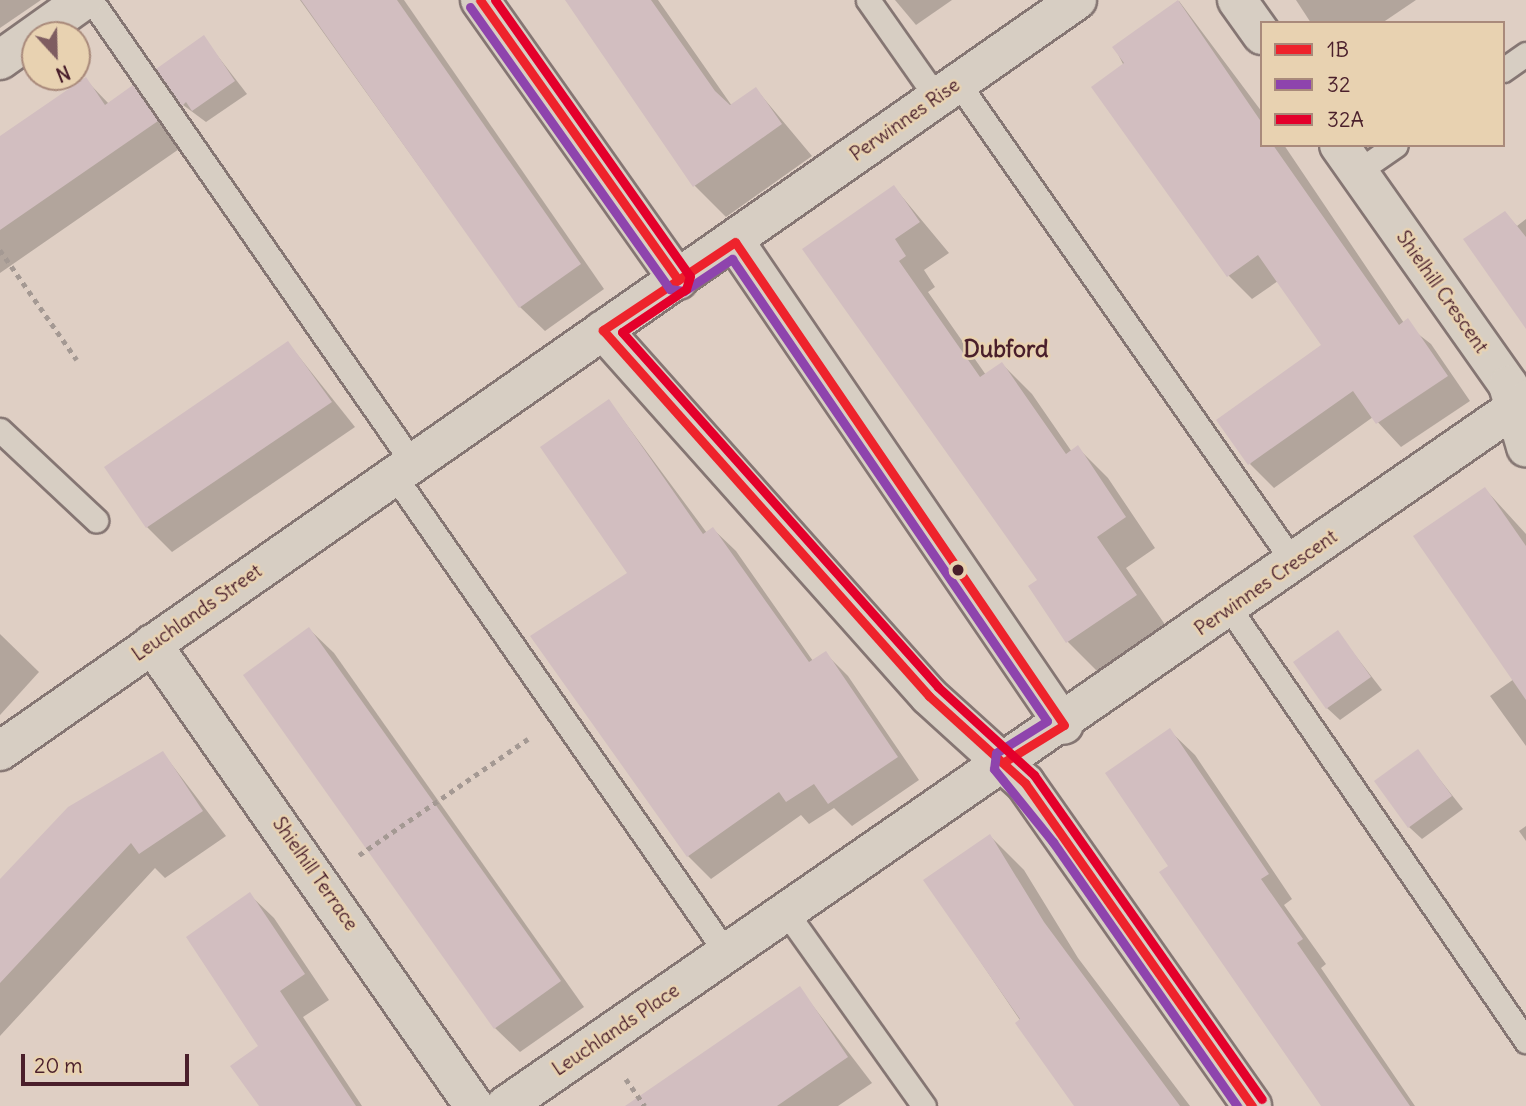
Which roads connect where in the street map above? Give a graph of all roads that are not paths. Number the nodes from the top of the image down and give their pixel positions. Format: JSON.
{"nodes":[{"id":1,"x":84,"y":0,"type":"edge"},
{"id":2,"x":91,"y":0,"type":"edge"},
{"id":3,"x":480,"y":0,"type":"edge"},
{"id":4,"x":868,"y":0,"type":"edge"},
{"id":5,"x":1077,"y":0,"type":"edge"},
{"id":6,"x":1237,"y":0,"type":"edge"},
{"id":7,"x":1260,"y":32,"type":"edge"},
{"id":8,"x":1526,"y":54,"type":"edge"},
{"id":9,"x":0,"y":60,"type":"edge"},
{"id":10,"x":1505,"y":69,"type":"edge"},
{"id":11,"x":947,"y":91,"type":"junction"},
{"id":12,"x":1389,"y":147,"type":"edge"},
{"id":13,"x":1348,"y":159,"type":"edge"},
{"id":14,"x":734,"y":242,"type":"junction"},
{"id":15,"x":678,"y":280,"type":"junction"},
{"id":16,"x":603,"y":330,"type":"junction"},
{"id":17,"x":1520,"y":405,"type":"edge"},
{"id":18,"x":0,"y":430,"type":"edge"},
{"id":19,"x":1526,"y":447,"type":"edge"},
{"id":20,"x":403,"y":468,"type":"junction"},
{"id":21,"x":96,"y":520,"type":"dead end"},
{"id":22,"x":1294,"y":563,"type":"junction"},
{"id":23,"x":1230,"y":609,"type":"junction"},
{"id":24,"x":152,"y":644,"type":"junction"},
{"id":25,"x":1064,"y":725,"type":"junction"},
{"id":26,"x":0,"y":751,"type":"edge"},
{"id":27,"x":1004,"y":762,"type":"junction"},
{"id":28,"x":786,"y":912,"type":"junction"},
{"id":29,"x":727,"y":954,"type":"junction"},
{"id":30,"x":1526,"y":1041,"type":"edge"},
{"id":31,"x":474,"y":1106,"type":"edge"},
{"id":32,"x":505,"y":1106,"type":"edge"},
{"id":33,"x":924,"y":1106,"type":"edge"},
{"id":34,"x":1252,"y":1106,"type":"edge"}],
"edges":[{"from":1,"to":9,"type":"street"},
{"from":2,"to":20,"type":"lane"},
{"from":3,"to":15,"type":"street"},
{"from":4,"to":11,"type":"lane"},
{"from":5,"to":11,"type":"street","name":"Perwinnes Rise"},
{"from":6,"to":7,"type":"street"},
{"from":8,"to":10,"type":"lane"},
{"from":11,"to":14,"type":"street","name":"Perwinnes Rise"},
{"from":11,"to":22,"type":"lane"},
{"from":12,"to":13,"type":"lane"},
{"from":13,"to":17,"type":"street","name":"Shielhill Crescent"},
{"from":14,"to":15,"type":"street","name":"Perwinnes Rise"},
{"from":14,"to":25,"type":"street"},
{"from":15,"to":16,"type":"street","name":"Perwinnes Rise"},
{"from":16,"to":20,"type":"street","name":"Leuchlands Street"},
{"from":16,"to":27,"type":"street"},
{"from":17,"to":19,"type":"street","name":"Shielhill Crescent"},
{"from":17,"to":22,"type":"street","name":"Perwinnes Crescent"},
{"from":18,"to":21,"type":"lane"},
{"from":20,"to":24,"type":"street","name":"Leuchlands Street"},
{"from":20,"to":29,"type":"lane"},
{"from":22,"to":23,"type":"street","name":"Perwinnes Crescent"},
{"from":23,"to":25,"type":"street","name":"Perwinnes Crescent"},
{"from":23,"to":30,"type":"lane"},
{"from":24,"to":26,"type":"street","name":"Leuchlands Street"},
{"from":24,"to":31,"type":"street","name":"Shielhill Terrace"},
{"from":25,"to":27,"type":"street","name":"Perwinnes Crescent"},
{"from":27,"to":28,"type":"street","name":"Leuchlands Place"},
{"from":27,"to":34,"type":"street"},
{"from":28,"to":29,"type":"street","name":"Leuchlands Place"},
{"from":28,"to":33,"type":"lane"},
{"from":29,"to":32,"type":"street","name":"Leuchlands Place"}]}
